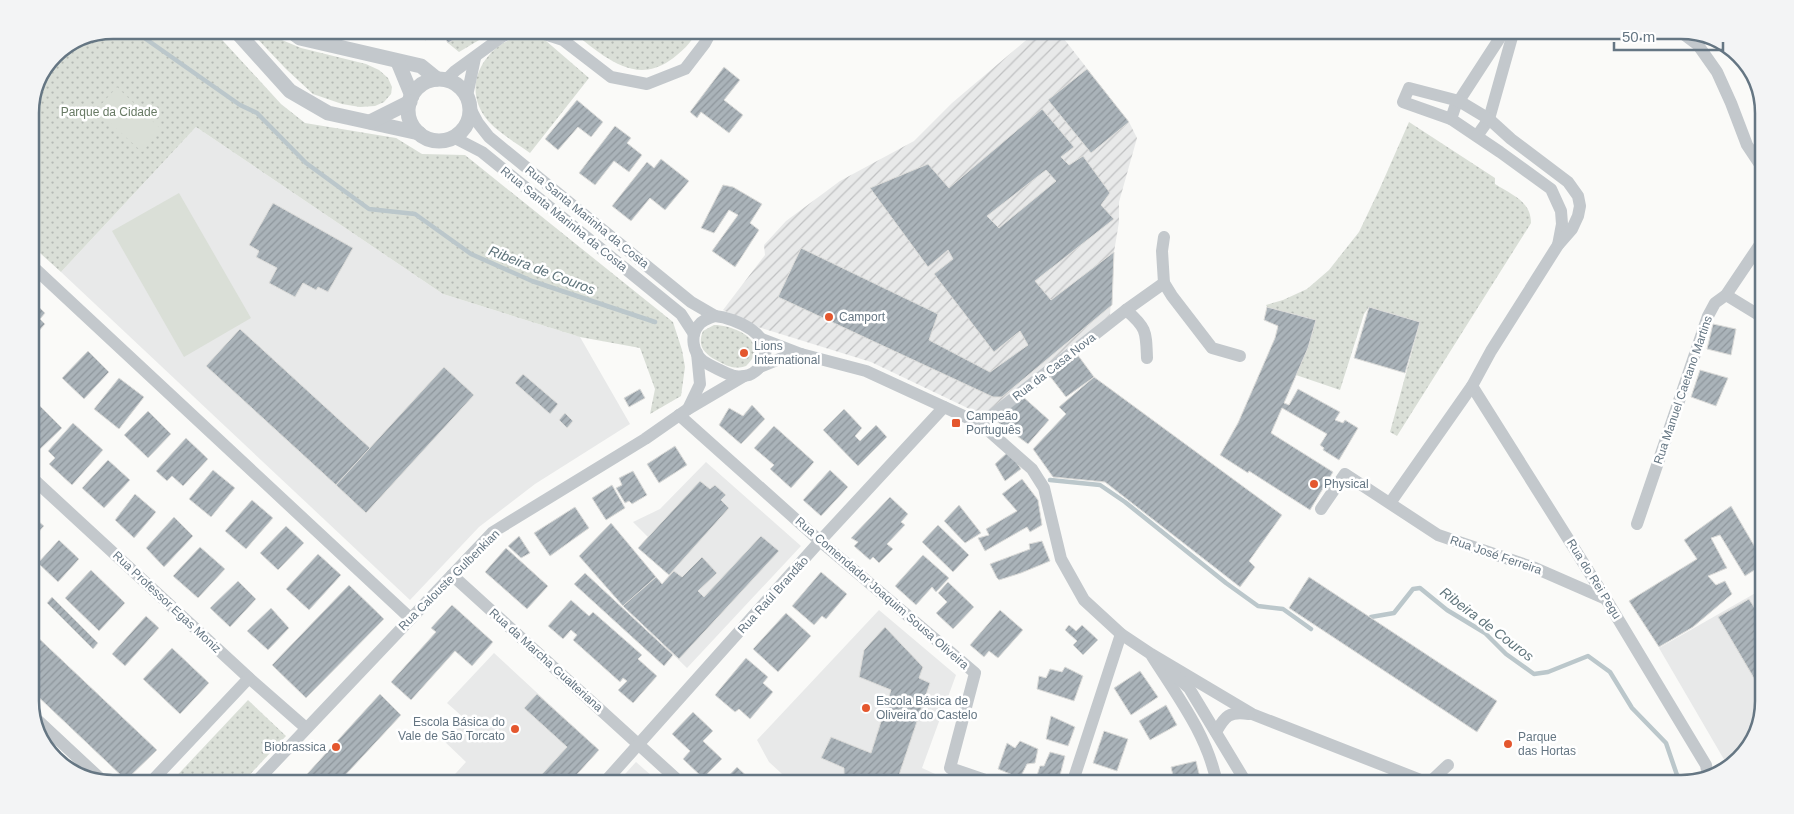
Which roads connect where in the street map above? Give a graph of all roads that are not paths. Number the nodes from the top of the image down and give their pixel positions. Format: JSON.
{"nodes":[{"id":1,"x":243,"y":39,"type":"edge"},
{"id":2,"x":304,"y":39,"type":"edge"},
{"id":3,"x":499,"y":39,"type":"edge"},
{"id":4,"x":560,"y":39,"type":"edge"},
{"id":5,"x":708,"y":39,"type":"edge"},
{"id":6,"x":1499,"y":39,"type":"edge"},
{"id":7,"x":1511,"y":39,"type":"edge"},
{"id":8,"x":1691,"y":40,"type":"edge"},
{"id":9,"x":475,"y":58,"type":"junction"},
{"id":10,"x":398,"y":62,"type":"junction"},
{"id":11,"x":442,"y":80,"type":"junction"},
{"id":12,"x":411,"y":99,"type":"junction"},
{"id":13,"x":1459,"y":101,"type":"junction"},
{"id":14,"x":468,"y":102,"type":"junction"},
{"id":15,"x":1451,"y":119,"type":"junction"},
{"id":16,"x":1489,"y":119,"type":"junction"},
{"id":17,"x":370,"y":122,"type":"junction"},
{"id":18,"x":419,"y":133,"type":"junction"},
{"id":19,"x":1477,"y":136,"type":"junction"},
{"id":20,"x":453,"y":138,"type":"junction"},
{"id":21,"x":1755,"y":157,"type":"edge"},
{"id":22,"x":1164,"y":237,"type":"dead end"},
{"id":23,"x":1558,"y":245,"type":"junction"},
{"id":24,"x":1755,"y":251,"type":"edge"},
{"id":25,"x":39,"y":272,"type":"edge"},
{"id":26,"x":1164,"y":283,"type":"junction"},
{"id":27,"x":1726,"y":295,"type":"junction"},
{"id":28,"x":1126,"y":310,"type":"junction"},
{"id":29,"x":1755,"y":313,"type":"edge"},
{"id":30,"x":715,"y":316,"type":"junction"},
{"id":31,"x":694,"y":334,"type":"junction"},
{"id":32,"x":762,"y":340,"type":"junction"},
{"id":33,"x":697,"y":353,"type":"junction"},
{"id":34,"x":801,"y":354,"type":"junction"},
{"id":35,"x":1240,"y":356,"type":"dead end"},
{"id":36,"x":1146,"y":358,"type":"dead end"},
{"id":37,"x":760,"y":367,"type":"junction"},
{"id":38,"x":744,"y":376,"type":"junction"},
{"id":39,"x":1472,"y":386,"type":"junction"},
{"id":40,"x":944,"y":407,"type":"junction"},
{"id":41,"x":684,"y":412,"type":"junction"},
{"id":42,"x":981,"y":424,"type":"junction"},
{"id":43,"x":39,"y":484,"type":"edge"},
{"id":44,"x":1390,"y":503,"type":"junction"},
{"id":45,"x":1321,"y":509,"type":"dead end"},
{"id":46,"x":1637,"y":524,"type":"dead end"},
{"id":47,"x":820,"y":541,"type":"junction"},
{"id":48,"x":452,"y":575,"type":"junction"},
{"id":49,"x":1606,"y":599,"type":"junction"},
{"id":50,"x":410,"y":618,"type":"junction"},
{"id":51,"x":1121,"y":634,"type":"junction"},
{"id":52,"x":1151,"y":654,"type":"junction"},
{"id":53,"x":249,"y":678,"type":"junction"},
{"id":54,"x":1252,"y":714,"type":"junction"},
{"id":55,"x":43,"y":725,"type":"edge"},
{"id":56,"x":306,"y":728,"type":"junction"},
{"id":57,"x":1216,"y":732,"type":"junction"},
{"id":58,"x":640,"y":744,"type":"junction"},
{"id":59,"x":1448,"y":765,"type":"dead end"},
{"id":60,"x":1707,"y":771,"type":"edge"},
{"id":61,"x":94,"y":773,"type":"edge"},
{"id":62,"x":157,"y":775,"type":"edge"},
{"id":63,"x":262,"y":775,"type":"edge"},
{"id":64,"x":611,"y":775,"type":"edge"},
{"id":65,"x":673,"y":775,"type":"edge"},
{"id":66,"x":971,"y":775,"type":"edge"},
{"id":67,"x":1075,"y":775,"type":"edge"},
{"id":68,"x":1215,"y":775,"type":"edge"},
{"id":69,"x":1242,"y":775,"type":"edge"},
{"id":70,"x":1409,"y":775,"type":"edge"},
{"id":71,"x":1438,"y":775,"type":"edge"}],
"edges":[{"from":1,"to":17,"type":"street"},
{"from":2,"to":10,"type":"street"},
{"from":3,"to":9,"type":"street"},
{"from":4,"to":5,"type":"street"},
{"from":6,"to":13,"type":"street"},
{"from":7,"to":16,"type":"street"},
{"from":8,"to":21,"type":"street"},
{"from":9,"to":11,"type":"street"},
{"from":9,"to":14,"type":"street"},
{"from":10,"to":11,"type":"street"},
{"from":10,"to":12,"type":"street"},
{"from":11,"to":12,"type":"street"},
{"from":11,"to":14,"type":"street"},
{"from":12,"to":17,"type":"street"},
{"from":12,"to":18,"type":"street"},
{"from":13,"to":15,"type":"street"},
{"from":13,"to":15,"type":"street"},
{"from":13,"to":16,"type":"street"},
{"from":14,"to":20,"type":"street"},
{"from":14,"to":30,"type":"street","name":"Rua Santa Marinha da Costa"},
{"from":15,"to":19,"type":"street"},
{"from":16,"to":19,"type":"street"},
{"from":16,"to":23,"type":"street"},
{"from":17,"to":18,"type":"street"},
{"from":18,"to":20,"type":"street"},
{"from":19,"to":23,"type":"street"},
{"from":20,"to":31,"type":"street","name":"Rrua Santa Marinha da Costa"},
{"from":22,"to":26,"type":"street"},
{"from":23,"to":39,"type":"street"},
{"from":24,"to":27,"type":"street","name":"Rua Manuel Caetano Martins"},
{"from":25,"to":50,"type":"street"},
{"from":26,"to":28,"type":"street","name":"Rua da Casa Nova"},
{"from":26,"to":35,"type":"street"},
{"from":27,"to":29,"type":"street"},
{"from":27,"to":46,"type":"street","name":"Rua Manuel Caetano Martins"},
{"from":28,"to":36,"type":"street"},
{"from":28,"to":42,"type":"street","name":"Rua da Casa Nova"},
{"from":30,"to":31,"type":"street"},
{"from":30,"to":32,"type":"street"},
{"from":31,"to":33,"type":"street"},
{"from":32,"to":34,"type":"street"},
{"from":32,"to":37,"type":"street"},
{"from":33,"to":38,"type":"street"},
{"from":33,"to":41,"type":"street"},
{"from":34,"to":37,"type":"street"},
{"from":34,"to":40,"type":"street"},
{"from":37,"to":38,"type":"street"},
{"from":38,"to":41,"type":"street","name":"Rua Calouste Gulbenkian"},
{"from":39,"to":44,"type":"street"},
{"from":39,"to":49,"type":"street","name":"Rua do Rei Pegu"},
{"from":40,"to":42,"type":"street"},
{"from":40,"to":47,"type":"street","name":"Rua Raúl Brandão"},
{"from":41,"to":47,"type":"street","name":"Rua Comendador Joaquim Sousa Oliveira"},
{"from":41,"to":48,"type":"street","name":"Rua Calouste Gulbenkian"},
{"from":42,"to":51,"type":"street"},
{"from":43,"to":53,"type":"street","name":"Rua Professor Egas Moniz"},
{"from":44,"to":45,"type":"street","name":"Rua José Ferreira"},
{"from":44,"to":49,"type":"street","name":"Rua José Ferreira"},
{"from":47,"to":58,"type":"street","name":"Rua Raúl Brandão"},
{"from":47,"to":66,"type":"street","name":"Rua Comendador Joaquim Sousa Oliveira"},
{"from":48,"to":50,"type":"street","name":"Rua Calouste Gulbenkian"},
{"from":48,"to":58,"type":"street","name":"Rua da Marcha Gualteriana"},
{"from":49,"to":60,"type":"street","name":"Rua do Rei Pegu"},
{"from":50,"to":56,"type":"street","name":"Rua Calouste Gulbenkian"},
{"from":51,"to":52,"type":"street"},
{"from":51,"to":67,"type":"street"},
{"from":52,"to":54,"type":"street"},
{"from":52,"to":57,"type":"street"},
{"from":52,"to":68,"type":"street"},
{"from":53,"to":56,"type":"street","name":"Rua Professor Egas Moniz"},
{"from":53,"to":62,"type":"street"},
{"from":54,"to":57,"type":"street"},
{"from":54,"to":70,"type":"street"},
{"from":55,"to":61,"type":"street"},
{"from":56,"to":63,"type":"street","name":"Rua Calouste Gulbenkian"},
{"from":57,"to":69,"type":"street"},
{"from":58,"to":64,"type":"street","name":"Rua Raúl Brandão"},
{"from":58,"to":65,"type":"street","name":"Rua da Marcha Gualteriana"},
{"from":59,"to":71,"type":"street"}]}
